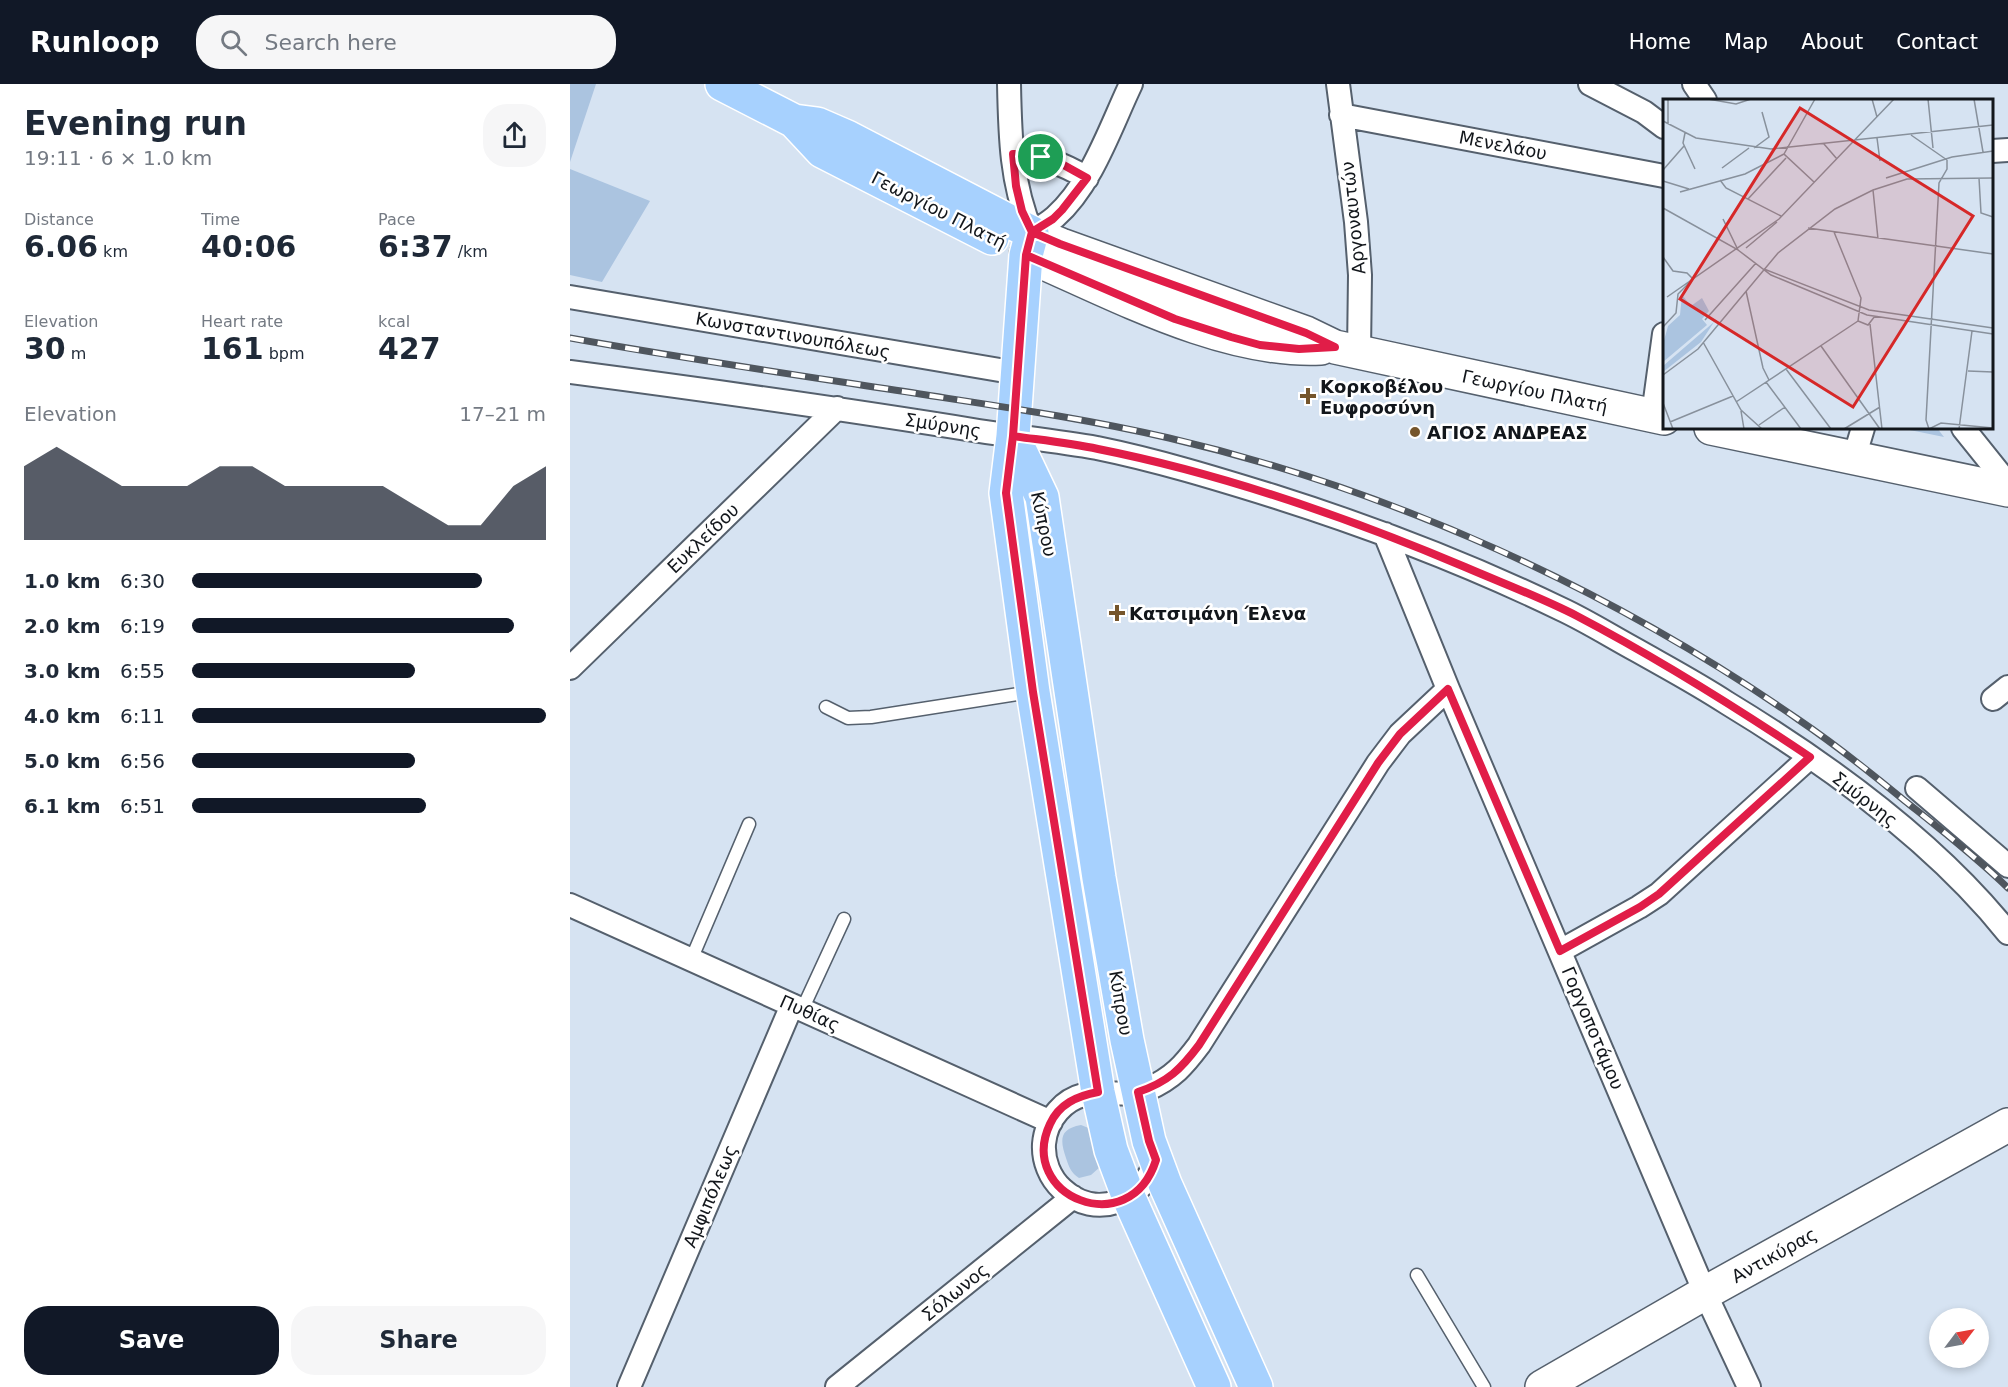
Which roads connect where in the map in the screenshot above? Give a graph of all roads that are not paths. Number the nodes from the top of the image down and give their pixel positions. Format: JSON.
{"nodes":[{"id":1,"x":722,"y":84,"type":"edge"},
{"id":2,"x":1009,"y":84,"type":"edge"},
{"id":3,"x":1131,"y":84,"type":"edge"},
{"id":4,"x":1338,"y":84,"type":"edge"},
{"id":5,"x":1590,"y":84,"type":"edge"},
{"id":6,"x":1694,"y":84,"type":"edge"},
{"id":7,"x":1704,"y":99,"type":"edge"},
{"id":8,"x":1341,"y":114,"type":"junction"},
{"id":9,"x":1663,"y":126,"type":"edge"},
{"id":10,"x":2008,"y":150,"type":"edge"},
{"id":11,"x":1993,"y":151,"type":"edge"},
{"id":12,"x":1013,"y":154,"type":"junction"},
{"id":13,"x":1663,"y":176,"type":"edge"},
{"id":14,"x":1087,"y":178,"type":"junction"},
{"id":15,"x":1029,"y":244,"type":"junction"},
{"id":16,"x":570,"y":297,"type":"edge"},
{"id":17,"x":1347,"y":350,"type":"junction"},
{"id":18,"x":1663,"y":361,"type":"edge"},
{"id":19,"x":570,"y":372,"type":"edge"},
{"id":20,"x":1017,"y":373,"type":"junction"},
{"id":21,"x":837,"y":408,"type":"junction"},
{"id":22,"x":1659,"y":416,"type":"edge"},
{"id":23,"x":1721,"y":429,"type":"edge"},
{"id":24,"x":1964,"y":429,"type":"edge"},
{"id":25,"x":1013,"y":436,"type":"junction"},
{"id":26,"x":1858,"y":443,"type":"edge"},
{"id":27,"x":2008,"y":484,"type":"edge"},
{"id":28,"x":2008,"y":490,"type":"edge"},
{"id":29,"x":1385,"y":534,"type":"junction"},
{"id":30,"x":570,"y":668,"type":"edge"},
{"id":31,"x":1448,"y":689,"type":"junction"},
{"id":32,"x":1033,"y":692,"type":"junction"},
{"id":33,"x":826,"y":707,"type":"dead end"},
{"id":34,"x":1810,"y":757,"type":"junction"},
{"id":35,"x":1917,"y":788,"type":"dead end"},
{"id":36,"x":749,"y":824,"type":"dead end"},
{"id":37,"x":2008,"y":866,"type":"edge"},
{"id":38,"x":570,"y":905,"type":"edge"},
{"id":39,"x":844,"y":919,"type":"dead end"},
{"id":40,"x":2008,"y":933,"type":"edge"},
{"id":41,"x":1560,"y":951,"type":"junction"},
{"id":42,"x":691,"y":960,"type":"junction"},
{"id":43,"x":797,"y":1008,"type":"junction"},
{"id":44,"x":1098,"y":1092,"type":"junction"},
{"id":45,"x":1138,"y":1092,"type":"junction"},
{"id":46,"x":1051,"y":1122,"type":"junction"},
{"id":47,"x":2008,"y":1125,"type":"edge"},
{"id":48,"x":1156,"y":1160,"type":"junction"},
{"id":49,"x":1073,"y":1197,"type":"junction"},
{"id":50,"x":1128,"y":1198,"type":"junction"},
{"id":51,"x":1417,"y":1275,"type":"dead end"},
{"id":52,"x":1705,"y":1293,"type":"junction"},
{"id":53,"x":629,"y":1387,"type":"edge"},
{"id":54,"x":837,"y":1387,"type":"edge"},
{"id":55,"x":1214,"y":1387,"type":"edge"},
{"id":56,"x":1256,"y":1387,"type":"edge"},
{"id":57,"x":1484,"y":1387,"type":"edge"},
{"id":58,"x":1542,"y":1387,"type":"edge"},
{"id":59,"x":1749,"y":1387,"type":"edge"}],
"edges":[{"from":1,"to":15,"type":"main road","name":"Γεωργίου Πλατή"},
{"from":2,"to":12,"type":"street"},
{"from":3,"to":14,"type":"street"},
{"from":4,"to":8,"type":"street","name":"Αργοναυτών"},
{"from":5,"to":9,"type":"street"},
{"from":6,"to":7,"type":"street"},
{"from":8,"to":13,"type":"street","name":"Μενελάου"},
{"from":8,"to":17,"type":"street","name":"Αργοναυτών"},
{"from":10,"to":11,"type":"street"},
{"from":12,"to":14,"type":"street"},
{"from":12,"to":15,"type":"street"},
{"from":14,"to":15,"type":"street"},
{"from":15,"to":17,"type":"main road","name":"Γεωργίου Πλατή"},
{"from":15,"to":20,"type":"main road"},
{"from":16,"to":20,"type":"street","name":"Κωνσταντινουπόλεως"},
{"from":17,"to":22,"type":"main road","name":"Γεωργίου Πλατή"},
{"from":18,"to":22,"type":"street"},
{"from":19,"to":21,"type":"street","name":"Σμύρνης"},
{"from":20,"to":25,"type":"main road"},
{"from":21,"to":25,"type":"street","name":"Σμύρνης"},
{"from":21,"to":30,"type":"street","name":"Ευκλείδου"},
{"from":23,"to":26,"type":"main road"},
{"from":24,"to":27,"type":"street"},
{"from":25,"to":29,"type":"street","name":"Σμύρνης"},
{"from":25,"to":32,"type":"main road","name":"Κύπρου"},
{"from":25,"to":45,"type":"main road","name":"Κύπρου"},
{"from":26,"to":28,"type":"main road"},
{"from":29,"to":31,"type":"street","name":"Γοργοποτάμου"},
{"from":29,"to":34,"type":"street","name":"Σμύρνης"},
{"from":31,"to":41,"type":"street","name":"Γοργοποτάμου"},
{"from":31,"to":45,"type":"street"},
{"from":32,"to":33,"type":"lane"},
{"from":32,"to":44,"type":"main road","name":"Κύπρου"},
{"from":34,"to":40,"type":"street","name":"Σμύρνης"},
{"from":34,"to":41,"type":"street"},
{"from":35,"to":37,"type":"street"},
{"from":36,"to":42,"type":"lane"},
{"from":38,"to":42,"type":"street","name":"Πυθίας"},
{"from":39,"to":43,"type":"lane"},
{"from":41,"to":52,"type":"street","name":"Γοργοποτάμου"},
{"from":42,"to":43,"type":"street","name":"Πυθίας"},
{"from":43,"to":46,"type":"street","name":"Πυθίας"},
{"from":43,"to":53,"type":"street","name":"Αμφιπόλεως"},
{"from":44,"to":45,"type":"street"},
{"from":44,"to":46,"type":"street"},
{"from":44,"to":50,"type":"main road","name":"Κύπρου"},
{"from":45,"to":48,"type":"main road","name":"Κύπρου"},
{"from":46,"to":49,"type":"street"},
{"from":47,"to":52,"type":"main road","name":"Αντικύρας"},
{"from":48,"to":50,"type":"street"},
{"from":48,"to":56,"type":"main road","name":"Κύπρου"},
{"from":49,"to":50,"type":"street"},
{"from":49,"to":54,"type":"street","name":"Σόλωνος"},
{"from":50,"to":55,"type":"main road","name":"Κύπρου"},
{"from":51,"to":57,"type":"lane"},
{"from":52,"to":58,"type":"main road","name":"Αντικύρας"},
{"from":52,"to":59,"type":"street","name":"Γοργοποτάμου"}]}
